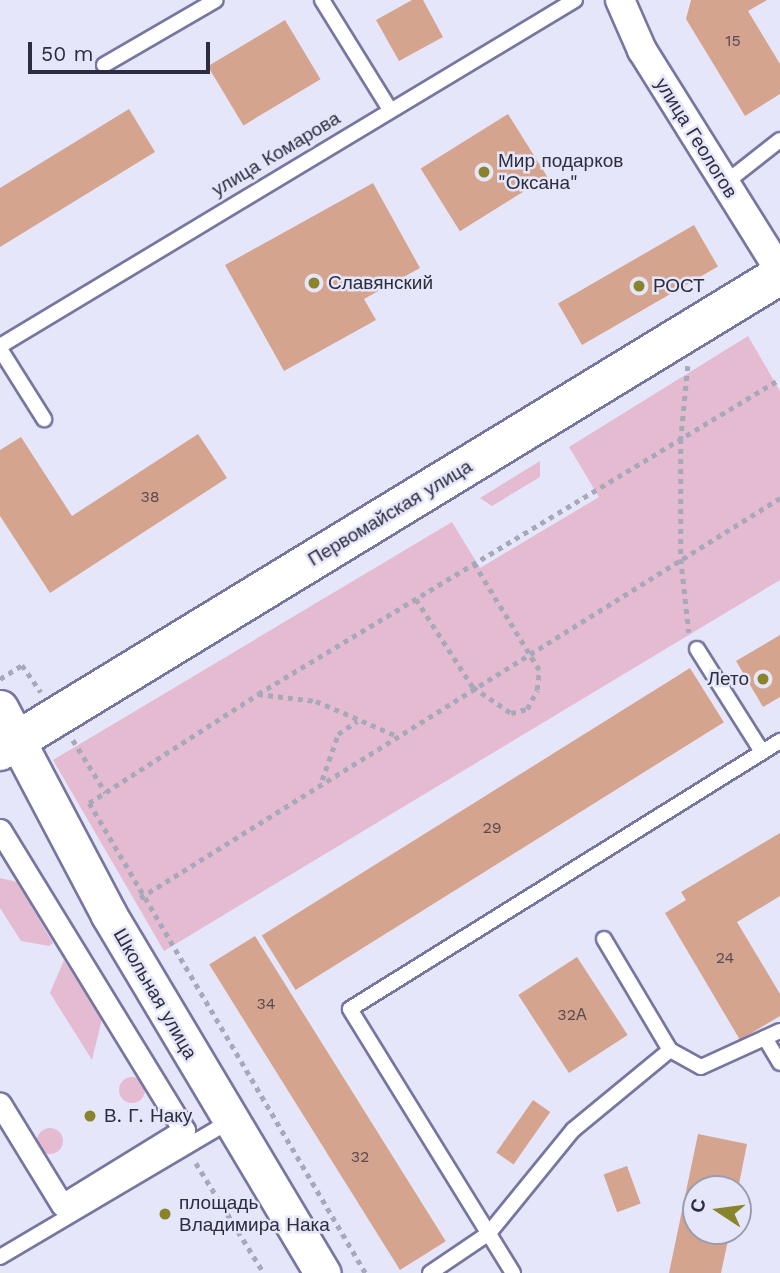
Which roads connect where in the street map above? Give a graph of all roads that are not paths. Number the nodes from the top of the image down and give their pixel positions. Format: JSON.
{"nodes":[{"id":1,"x":216,"y":0,"type":"edge"},
{"id":2,"x":322,"y":0,"type":"edge"},
{"id":3,"x":575,"y":0,"type":"edge"},
{"id":4,"x":620,"y":0,"type":"edge"},
{"id":5,"x":104,"y":65,"type":"dead end"},
{"id":6,"x":389,"y":108,"type":"junction"},
{"id":7,"x":780,"y":140,"type":"edge"},
{"id":8,"x":724,"y":184,"type":"junction"},
{"id":9,"x":780,"y":273,"type":"edge"},
{"id":10,"x":0,"y":347,"type":"edge"},
{"id":11,"x":44,"y":419,"type":"dead end"},
{"id":12,"x":697,"y":649,"type":"road end"},
{"id":13,"x":0,"y":708,"type":"edge"},
{"id":14,"x":780,"y":741,"type":"edge"},
{"id":15,"x":9,"y":746,"type":"edge"},
{"id":16,"x":762,"y":752,"type":"junction"},
{"id":17,"x":0,"y":830,"type":"edge"},
{"id":18,"x":604,"y":939,"type":"dead end"},
{"id":19,"x":780,"y":1031,"type":"edge"},
{"id":20,"x":765,"y":1038,"type":"junction"},
{"id":21,"x":670,"y":1050,"type":"junction"},
{"id":22,"x":780,"y":1063,"type":"edge"},
{"id":23,"x":0,"y":1104,"type":"edge"},
{"id":24,"x":230,"y":1121,"type":"junction"},
{"id":25,"x":489,"y":1233,"type":"junction"},
{"id":26,"x":0,"y":1257,"type":"edge"},
{"id":27,"x":322,"y":1273,"type":"edge"},
{"id":28,"x":429,"y":1273,"type":"edge"},
{"id":29,"x":513,"y":1273,"type":"edge"}],
"edges":[{"from":1,"to":5,"type":"lane"},
{"from":2,"to":6,"type":"lane"},
{"from":3,"to":6,"type":"lane","name":"улица Комарова"},
{"from":4,"to":8,"type":"street","name":"улица Геологов"},
{"from":6,"to":10,"type":"lane","name":"улица Комарова"},
{"from":7,"to":8,"type":"lane"},
{"from":8,"to":9,"type":"street","name":"улица Геологов"},
{"from":9,"to":15,"type":"main road","name":"Первомайская улица"},
{"from":10,"to":11,"type":"lane"},
{"from":12,"to":16,"type":"lane"},
{"from":13,"to":15,"type":"street","name":"Школьная улица"},
{"from":14,"to":16,"type":"lane"},
{"from":15,"to":24,"type":"street","name":"Школьная улица"},
{"from":16,"to":25,"type":"lane"},
{"from":17,"to":23,"type":"street"},
{"from":18,"to":21,"type":"lane"},
{"from":19,"to":20,"type":"lane"},
{"from":20,"to":21,"type":"lane"},
{"from":20,"to":22,"type":"lane"},
{"from":21,"to":25,"type":"lane"},
{"from":24,"to":26,"type":"lane"},
{"from":24,"to":27,"type":"street","name":"Школьная улица"},
{"from":25,"to":28,"type":"lane"},
{"from":25,"to":29,"type":"lane"}]}
